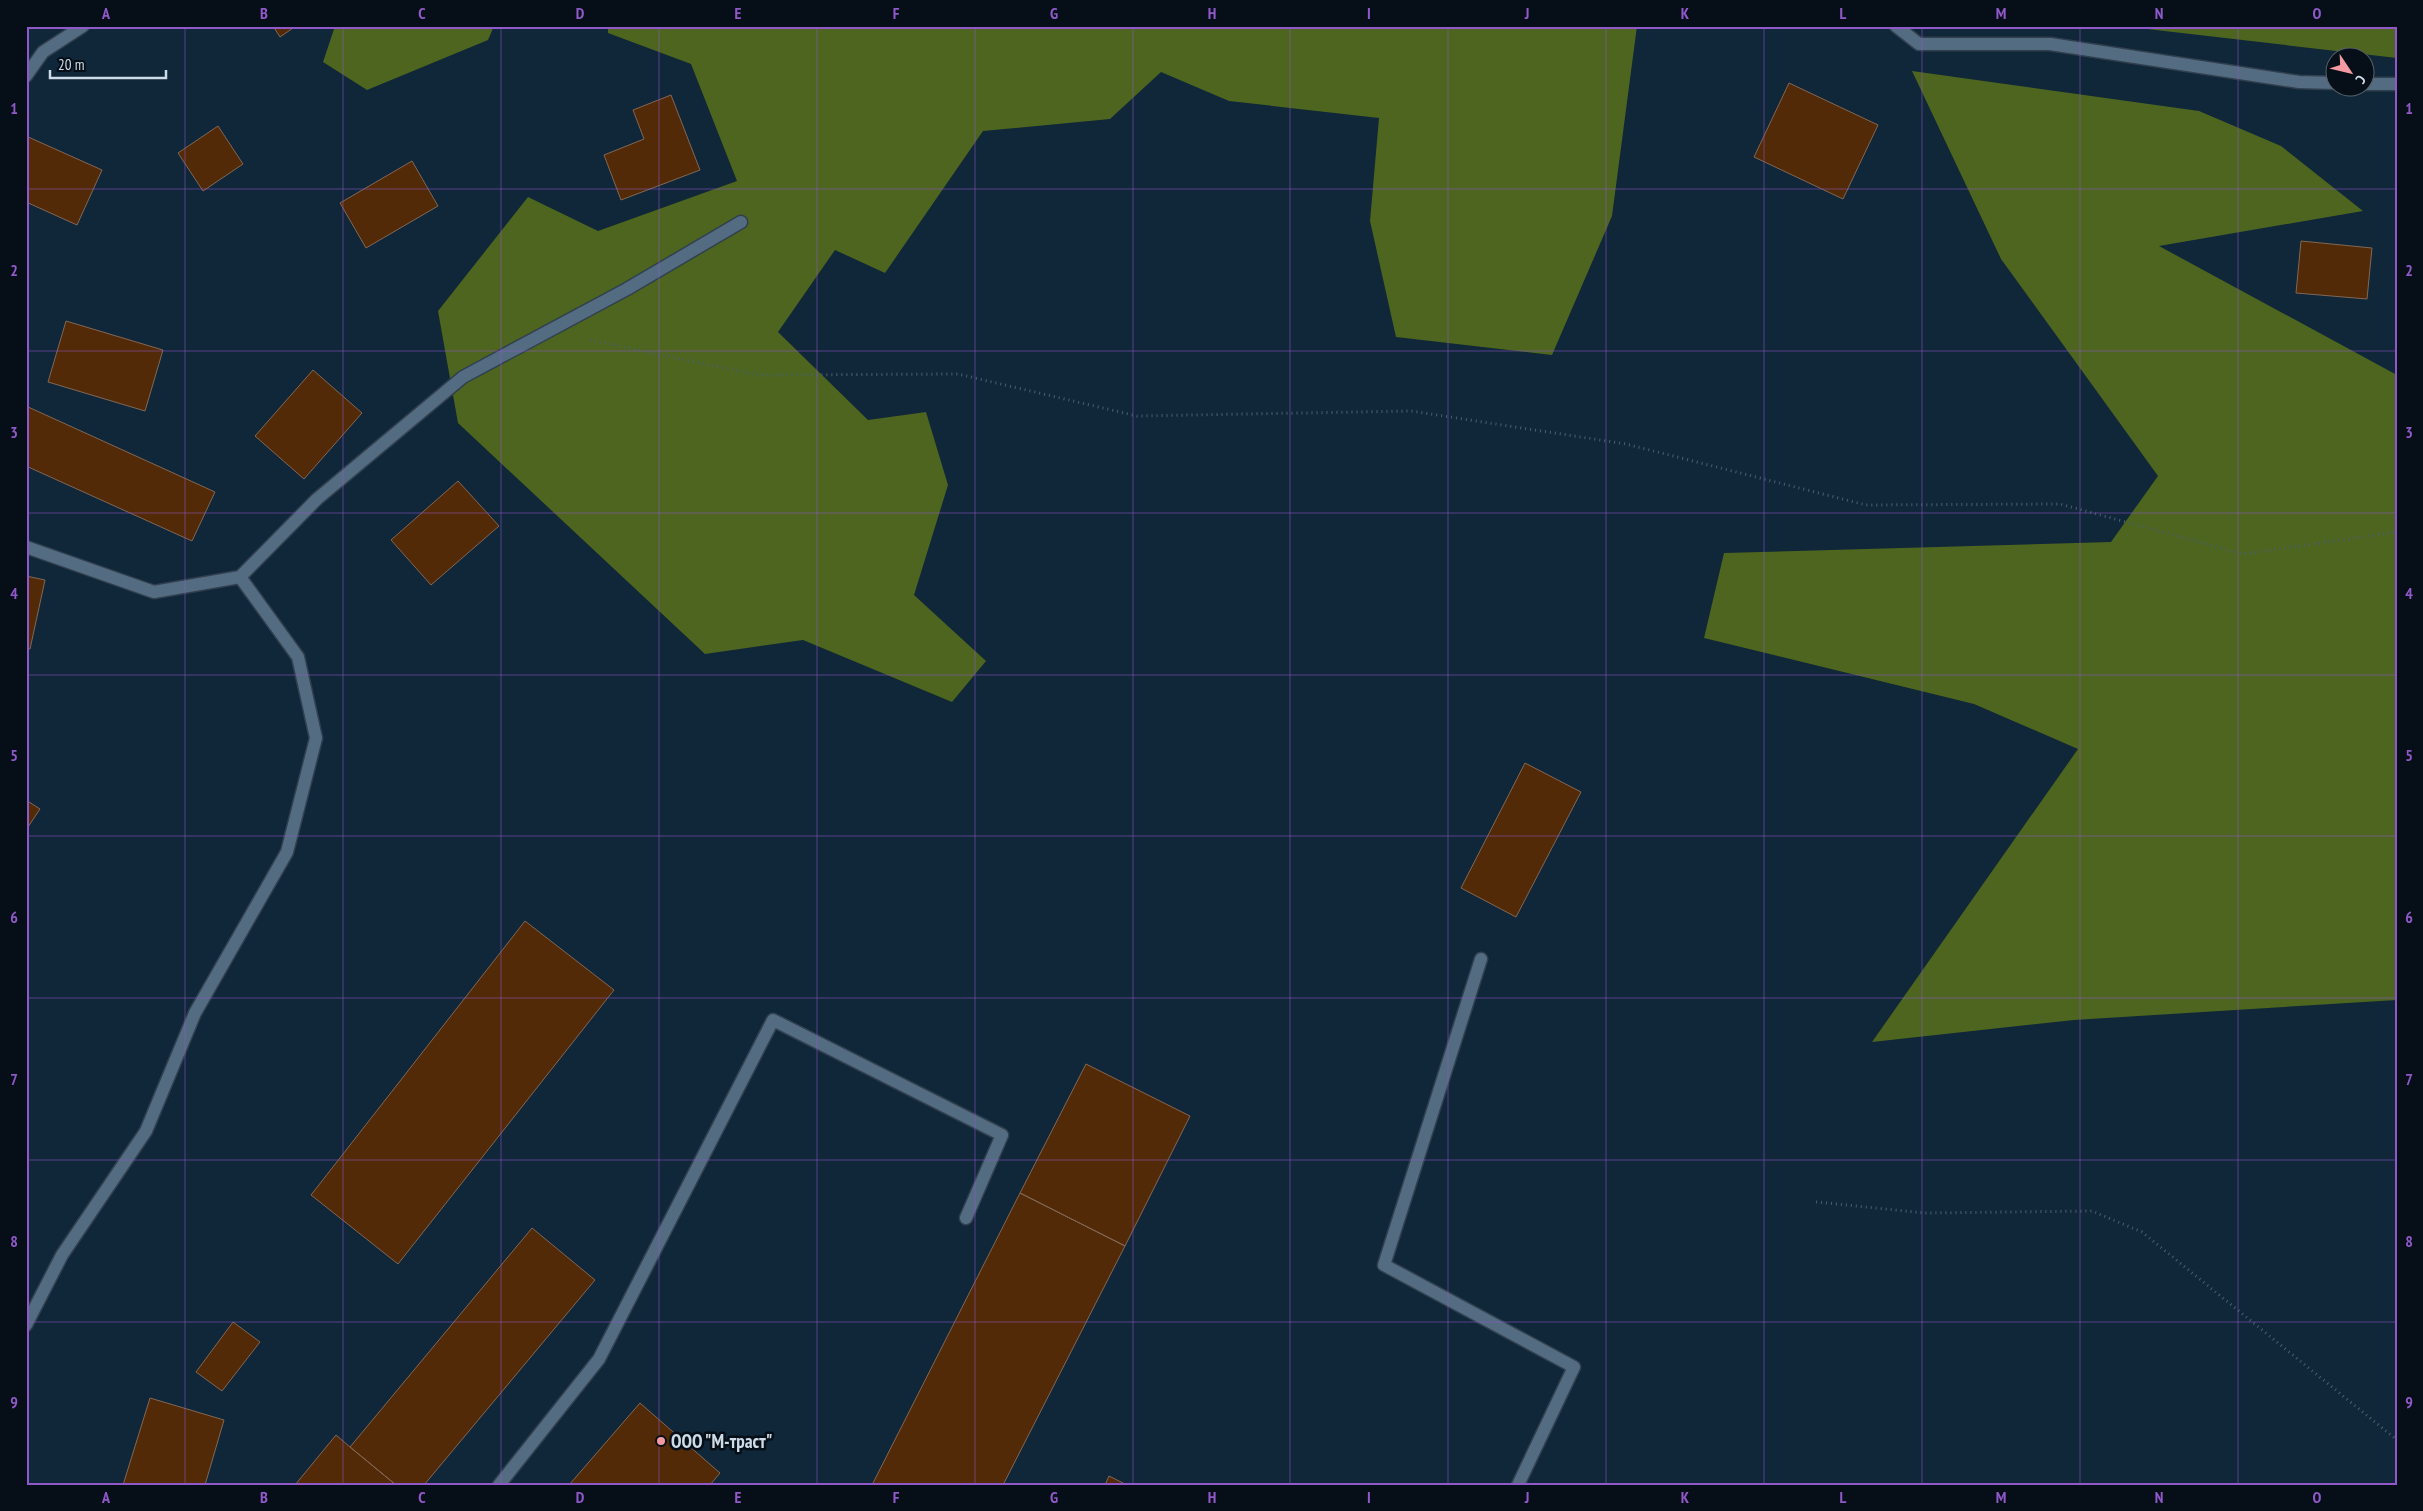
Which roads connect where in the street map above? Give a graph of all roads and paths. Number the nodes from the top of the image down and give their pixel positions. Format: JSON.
{"nodes":[{"id":1,"x":82,"y":26,"type":"edge"},
{"id":2,"x":1896,"y":26,"type":"edge"},
{"id":3,"x":26,"y":76,"type":"edge"},
{"id":4,"x":2326,"y":83,"type":"edge"},
{"id":5,"x":2376,"y":84,"type":"edge"},
{"id":6,"x":2397,"y":84,"type":"edge"},
{"id":7,"x":741,"y":222,"type":"dead end"},
{"id":8,"x":548,"y":331,"type":"junction"},
{"id":9,"x":2397,"y":532,"type":"edge"},
{"id":10,"x":26,"y":547,"type":"edge"},
{"id":11,"x":240,"y":577,"type":"junction"},
{"id":12,"x":1481,"y":958,"type":"dead end"},
{"id":13,"x":1816,"y":1202,"type":"dead end"},
{"id":14,"x":966,"y":1218,"type":"dead end"},
{"id":15,"x":26,"y":1325,"type":"edge"},
{"id":16,"x":2397,"y":1440,"type":"edge"},
{"id":17,"x":499,"y":1485,"type":"edge"},
{"id":18,"x":1518,"y":1485,"type":"edge"}],
"edges":[{"from":1,"to":3,"type":"street"},
{"from":2,"to":4,"type":"street"},
{"from":5,"to":6,"type":"street"},
{"from":7,"to":8,"type":"street"},
{"from":8,"to":9,"type":"path"},
{"from":8,"to":11,"type":"street"},
{"from":10,"to":11,"type":"street"},
{"from":11,"to":15,"type":"street"},
{"from":12,"to":18,"type":"street"},
{"from":13,"to":16,"type":"path"},
{"from":14,"to":17,"type":"street"}]}
